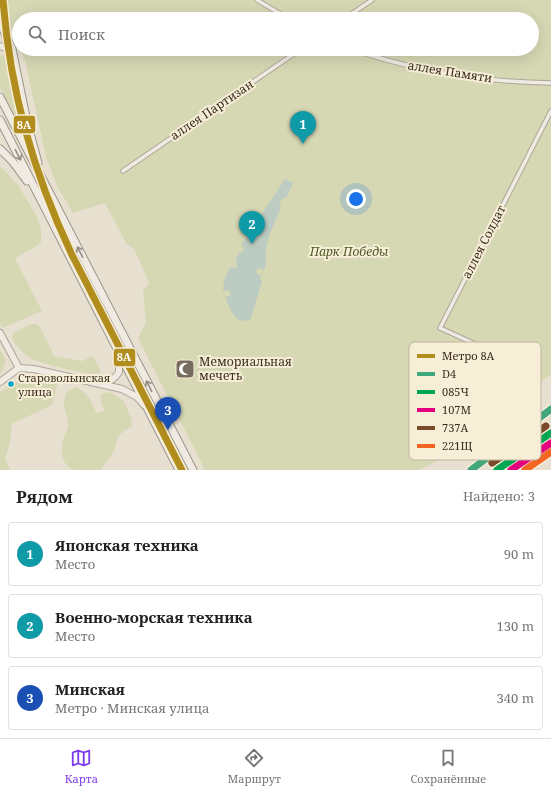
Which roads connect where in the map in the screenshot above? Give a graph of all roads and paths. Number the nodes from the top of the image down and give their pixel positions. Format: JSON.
{"nodes":[{"id":1,"x":257,"y":0,"type":"edge"},
{"id":2,"x":372,"y":0,"type":"edge"},
{"id":3,"x":277,"y":12,"type":"edge"},
{"id":4,"x":354,"y":12,"type":"edge"},
{"id":5,"x":0,"y":22,"type":"edge"},
{"id":6,"x":0,"y":46,"type":"edge"},
{"id":7,"x":12,"y":52,"type":"edge"},
{"id":8,"x":12,"y":54,"type":"edge"},
{"id":9,"x":13,"y":56,"type":"edge"},
{"id":10,"x":290,"y":56,"type":"edge"},
{"id":11,"x":373,"y":56,"type":"edge"},
{"id":12,"x":551,"y":83,"type":"edge"},
{"id":13,"x":0,"y":97,"type":"edge"},
{"id":14,"x":551,"y":111,"type":"edge"},
{"id":15,"x":0,"y":120,"type":"edge"},
{"id":16,"x":0,"y":149,"type":"edge"},
{"id":17,"x":122,"y":171,"type":"dead end"},
{"id":18,"x":47,"y":188,"type":"junction"},
{"id":19,"x":38,"y":194,"type":"junction"},
{"id":20,"x":0,"y":333,"type":"edge"},
{"id":21,"x":471,"y":342,"type":"edge"},
{"id":22,"x":118,"y":350,"type":"junction"},
{"id":23,"x":19,"y":368,"type":"junction"},
{"id":24,"x":0,"y":382,"type":"edge"},
{"id":25,"x":98,"y":383,"type":"junction"},
{"id":26,"x":148,"y":409,"type":"junction"},
{"id":27,"x":180,"y":470,"type":"edge"},
{"id":28,"x":193,"y":470,"type":"edge"}],
"edges":[{"from":1,"to":3,"type":"street"},
{"from":2,"to":4,"type":"street"},
{"from":5,"to":7,"type":"main road"},
{"from":6,"to":8,"type":"street"},
{"from":9,"to":18,"type":"main road"},
{"from":10,"to":17,"type":"street","name":"аллея Партизан"},
{"from":11,"to":12,"type":"street","name":"аллея Памяти"},
{"from":13,"to":18,"type":"main road"},
{"from":14,"to":21,"type":"street","name":"аллея Солдат"},
{"from":15,"to":19,"type":"main road","one_way":true},
{"from":16,"to":19,"type":"main road"},
{"from":28,"to":18,"type":"main road","one_way":true},
{"from":19,"to":22,"type":"main road"},
{"from":20,"to":23,"type":"street"},
{"from":22,"to":25,"type":"street"},
{"from":22,"to":26,"type":"main road"},
{"from":23,"to":24,"type":"street"},
{"from":23,"to":25,"type":"street"},
{"from":25,"to":26,"type":"street"},
{"from":26,"to":27,"type":"main road"}]}
